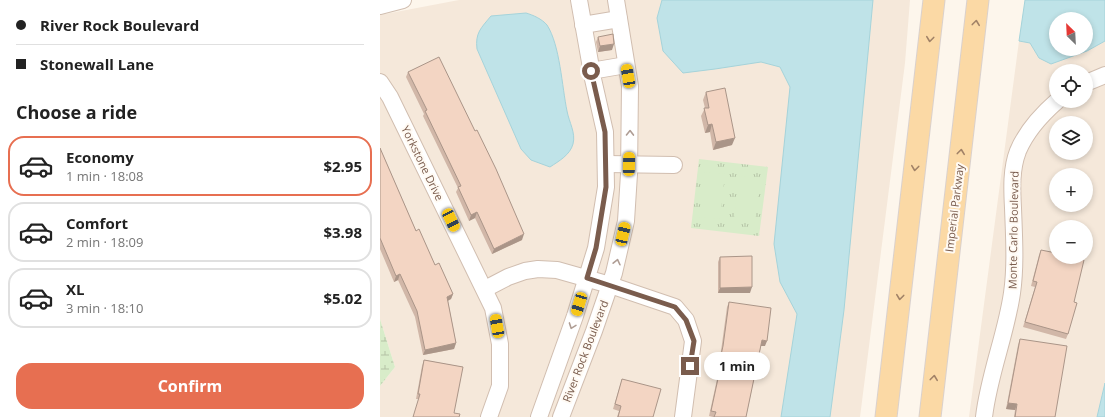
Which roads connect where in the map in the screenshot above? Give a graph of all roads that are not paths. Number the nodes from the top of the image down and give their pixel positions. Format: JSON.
{"nodes":[{"id":1,"x":403,"y":0,"type":"edge"},
{"id":2,"x":578,"y":0,"type":"edge"},
{"id":3,"x":616,"y":0,"type":"edge"},
{"id":4,"x":934,"y":0,"type":"edge"},
{"id":5,"x":978,"y":0,"type":"edge"},
{"id":6,"x":380,"y":6,"type":"edge"},
{"id":7,"x":619,"y":19,"type":"junction"},
{"id":8,"x":583,"y":25,"type":"junction"},
{"id":9,"x":626,"y":65,"type":"junction"},
{"id":10,"x":591,"y":71,"type":"junction"},
{"id":11,"x":1105,"y":75,"type":"edge"},
{"id":12,"x":1093,"y":80,"type":"edge"},
{"id":13,"x":380,"y":82,"type":"edge"},
{"id":14,"x":1049,"y":107,"type":"edge"},
{"id":15,"x":606,"y":164,"type":"junction"},
{"id":16,"x":629,"y":164,"type":"junction"},
{"id":17,"x":674,"y":165,"type":"dead end"},
{"id":18,"x":587,"y":278,"type":"junction"},
{"id":19,"x":610,"y":285,"type":"junction"},
{"id":20,"x":485,"y":289,"type":"junction"},
{"id":21,"x":489,"y":417,"type":"edge"},
{"id":22,"x":540,"y":417,"type":"edge"},
{"id":23,"x":561,"y":417,"type":"edge"},
{"id":24,"x":683,"y":417,"type":"edge"},
{"id":25,"x":886,"y":417,"type":"edge"},
{"id":26,"x":930,"y":417,"type":"edge"},
{"id":27,"x":984,"y":417,"type":"edge"}],
"edges":[{"from":1,"to":6,"type":"street"},
{"from":2,"to":8,"type":"street","name":"River Rock Boulevard"},
{"from":3,"to":7,"type":"street","name":"River Rock Boulevard"},
{"from":4,"to":25,"type":"main road","one_way":true},
{"from":26,"to":5,"type":"main road","name":"Imperial Parkway","one_way":true},
{"from":7,"to":8,"type":"street"},
{"from":7,"to":9,"type":"street","name":"River Rock Boulevard"},
{"from":8,"to":10,"type":"street","name":"River Rock Boulevard"},
{"from":9,"to":10,"type":"street"},
{"from":16,"to":9,"type":"street","name":"River Rock Boulevard","one_way":true},
{"from":10,"to":15,"type":"street","name":"River Rock Boulevard"},
{"from":11,"to":12,"type":"street"},
{"from":13,"to":20,"type":"street","name":"Yorkstone Drive"},
{"from":14,"to":27,"type":"street","name":"Monte Carlo Boulevard"},
{"from":15,"to":16,"type":"street"},
{"from":15,"to":18,"type":"street","name":"River Rock Boulevard"},
{"from":16,"to":17,"type":"street"},
{"from":19,"to":16,"type":"street","name":"River Rock Boulevard","one_way":true},
{"from":18,"to":19,"type":"street"},
{"from":18,"to":20,"type":"street"},
{"from":18,"to":22,"type":"street","name":"River Rock Boulevard","one_way":true},
{"from":19,"to":23,"type":"street","name":"River Rock Boulevard"},
{"from":19,"to":24,"type":"street"},
{"from":20,"to":21,"type":"street","name":"Yorkstone Drive"}]}
